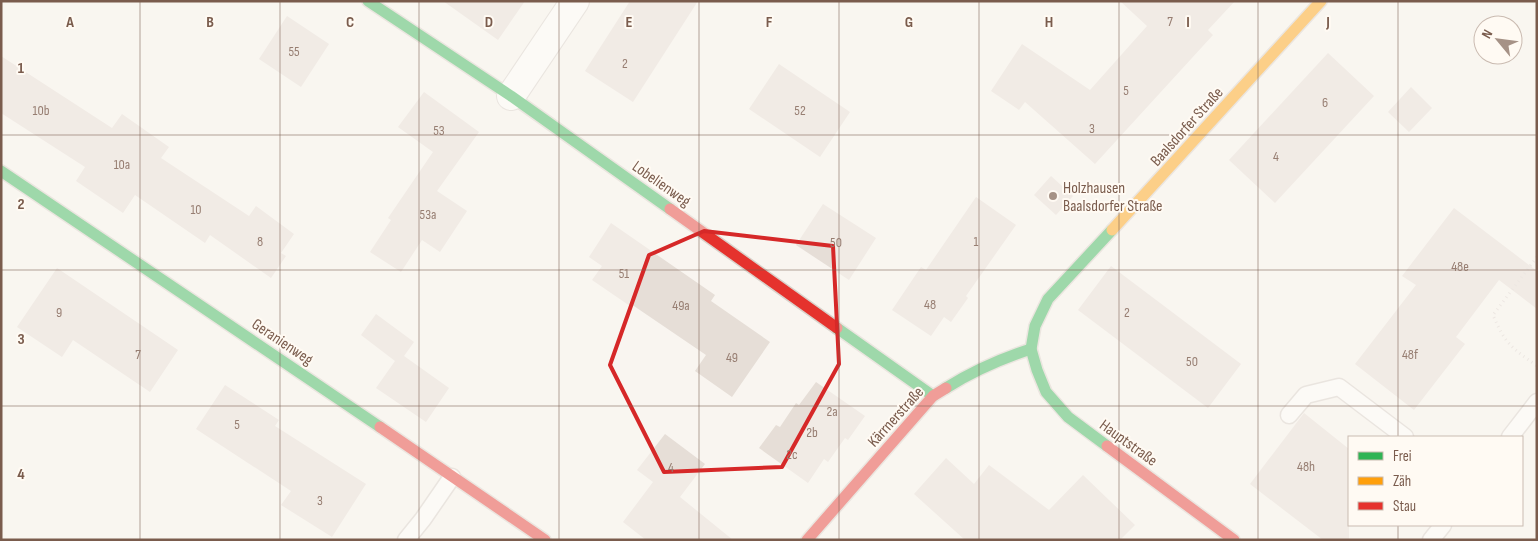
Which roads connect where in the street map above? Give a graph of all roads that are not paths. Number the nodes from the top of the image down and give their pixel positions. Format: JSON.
{"nodes":[{"id":1,"x":368,"y":1,"type":"edge"},
{"id":2,"x":575,"y":1,"type":"edge"},
{"id":3,"x":1321,"y":1,"type":"edge"},
{"id":4,"x":511,"y":96,"type":"junction"},
{"id":5,"x":1,"y":171,"type":"edge"},
{"id":6,"x":1031,"y":349,"type":"junction"},
{"id":7,"x":933,"y":396,"type":"junction"},
{"id":8,"x":1537,"y":402,"type":"edge"},
{"id":9,"x":1289,"y":416,"type":"dead end"},
{"id":10,"x":1404,"y":436,"type":"edge"},
{"id":11,"x":1511,"y":436,"type":"edge"},
{"id":12,"x":452,"y":477,"type":"junction"},
{"id":13,"x":1442,"y":526,"type":"edge"},
{"id":14,"x":406,"y":540,"type":"edge"},
{"id":15,"x":545,"y":540,"type":"edge"},
{"id":16,"x":808,"y":540,"type":"edge"},
{"id":17,"x":1234,"y":540,"type":"edge"},
{"id":18,"x":1432,"y":540,"type":"edge"}],
"edges":[{"from":1,"to":4,"type":"street","name":"Lobelienweg"},
{"from":2,"to":4,"type":"street"},
{"from":3,"to":6,"type":"street","name":"Baalsdorfer Straße"},
{"from":4,"to":7,"type":"street","name":"Lobelienweg"},
{"from":5,"to":12,"type":"street","name":"Geranienweg"},
{"from":6,"to":7,"type":"street","name":"Kärrnerstraße"},
{"from":6,"to":17,"type":"street","name":"Hauptstraße"},
{"from":7,"to":16,"type":"street","name":"Kärrnerstraße"},
{"from":8,"to":11,"type":"lane"},
{"from":9,"to":10,"type":"lane"},
{"from":12,"to":14,"type":"lane"},
{"from":12,"to":15,"type":"street","name":"Geranienweg"},
{"from":13,"to":18,"type":"lane"}]}
